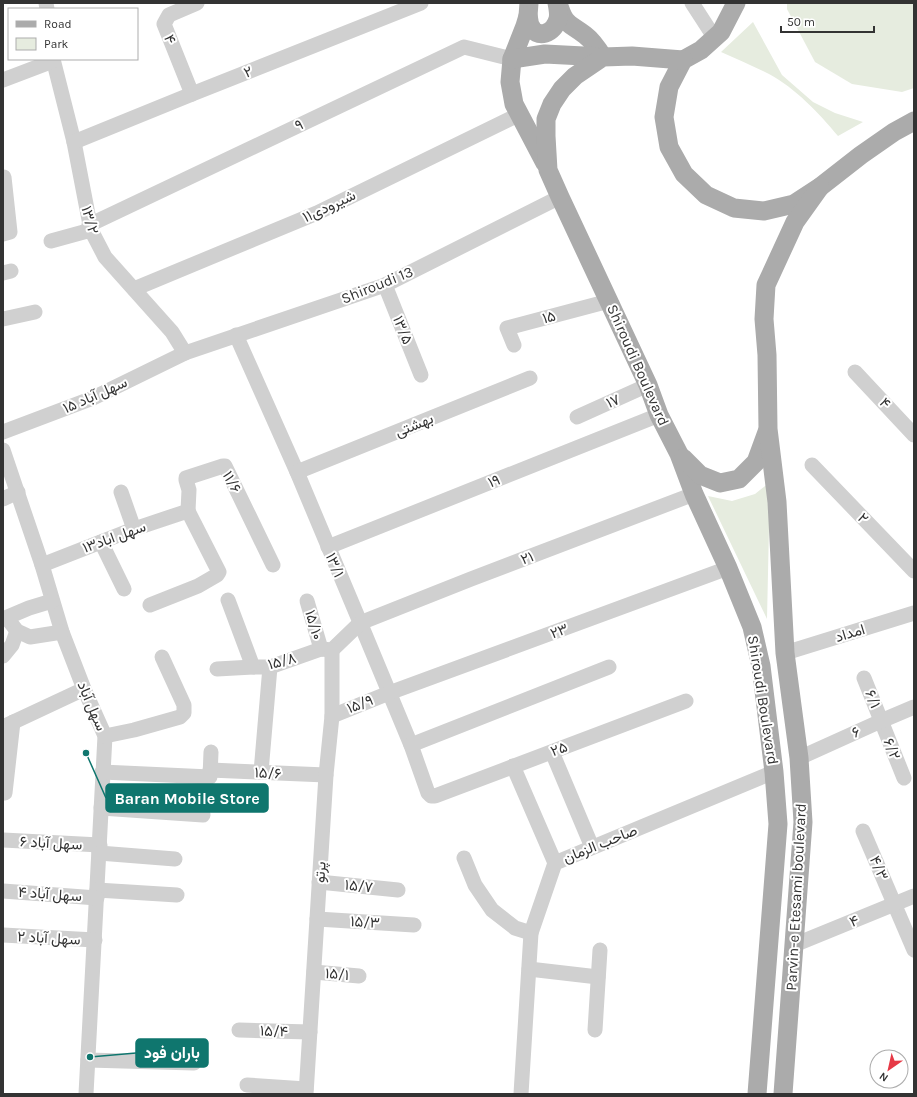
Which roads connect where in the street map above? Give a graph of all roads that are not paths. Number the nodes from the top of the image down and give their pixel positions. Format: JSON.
{"nodes":[{"id":1,"x":197,"y":3,"type":"edge"},
{"id":2,"x":421,"y":3,"type":"edge"},
{"id":3,"x":558,"y":3,"type":"edge"},
{"id":4,"x":692,"y":3,"type":"edge"},
{"id":5,"x":736,"y":3,"type":"edge"},
{"id":6,"x":529,"y":9,"type":"edge"},
{"id":7,"x":714,"y":37,"type":"junction"},
{"id":8,"x":603,"y":57,"type":"junction"},
{"id":9,"x":53,"y":60,"type":"edge"},
{"id":10,"x":512,"y":60,"type":"junction"},
{"id":11,"x":683,"y":60,"type":"junction"},
{"id":12,"x":3,"y":80,"type":"edge"},
{"id":13,"x":192,"y":94,"type":"junction"},
{"id":14,"x":520,"y":114,"type":"junction"},
{"id":15,"x":914,"y":121,"type":"edge"},
{"id":16,"x":74,"y":142,"type":"junction"},
{"id":17,"x":548,"y":170,"type":"junction"},
{"id":18,"x":4,"y":177,"type":"edge"},
{"id":19,"x":820,"y":188,"type":"junction"},
{"id":20,"x":560,"y":197,"type":"junction"},
{"id":21,"x":90,"y":228,"type":"junction"},
{"id":22,"x":3,"y":234,"type":"edge"},
{"id":23,"x":51,"y":241,"type":"dead end"},
{"id":24,"x":385,"y":286,"type":"junction"},
{"id":25,"x":134,"y":289,"type":"junction"},
{"id":26,"x":609,"y":301,"type":"junction"},
{"id":27,"x":35,"y":312,"type":"dead end"},
{"id":28,"x":3,"y":319,"type":"edge"},
{"id":29,"x":236,"y":335,"type":"junction"},
{"id":30,"x":514,"y":345,"type":"dead end"},
{"id":31,"x":185,"y":353,"type":"junction"},
{"id":32,"x":855,"y":372,"type":"dead end"},
{"id":33,"x":421,"y":376,"type":"dead end"},
{"id":34,"x":530,"y":378,"type":"dead end"},
{"id":35,"x":648,"y":385,"type":"junction"},
{"id":36,"x":659,"y":415,"type":"junction"},
{"id":37,"x":577,"y":417,"type":"dead end"},
{"id":38,"x":768,"y":429,"type":"junction"},
{"id":39,"x":3,"y":432,"type":"edge"},
{"id":40,"x":914,"y":435,"type":"edge"},
{"id":41,"x":3,"y":450,"type":"edge"},
{"id":42,"x":680,"y":454,"type":"junction"},
{"id":43,"x":812,"y":465,"type":"dead end"},
{"id":44,"x":297,"y":472,"type":"junction"},
{"id":45,"x":18,"y":492,"type":"junction"},
{"id":46,"x":121,"y":492,"type":"dead end"},
{"id":47,"x":694,"y":494,"type":"junction"},
{"id":48,"x":3,"y":499,"type":"edge"},
{"id":49,"x":188,"y":511,"type":"junction"},
{"id":50,"x":134,"y":529,"type":"junction"},
{"id":51,"x":101,"y":542,"type":"junction"},
{"id":52,"x":328,"y":547,"type":"junction"},
{"id":53,"x":273,"y":564,"type":"dead end"},
{"id":54,"x":42,"y":565,"type":"junction"},
{"id":55,"x":728,"y":568,"type":"junction"},
{"id":56,"x":914,"y":571,"type":"edge"},
{"id":57,"x":124,"y":589,"type":"dead end"},
{"id":58,"x":228,"y":600,"type":"dead end"},
{"id":59,"x":52,"y":601,"type":"junction"},
{"id":60,"x":307,"y":601,"type":"dead end"},
{"id":61,"x":150,"y":604,"type":"dead end"},
{"id":62,"x":914,"y":614,"type":"edge"},
{"id":63,"x":5,"y":619,"type":"edge"},
{"id":64,"x":360,"y":624,"type":"junction"},
{"id":65,"x":17,"y":631,"type":"junction"},
{"id":66,"x":62,"y":632,"type":"junction"},
{"id":67,"x":327,"y":649,"type":"junction"},
{"id":68,"x":786,"y":653,"type":"junction"},
{"id":69,"x":3,"y":656,"type":"edge"},
{"id":70,"x":162,"y":657,"type":"dead end"},
{"id":71,"x":253,"y":667,"type":"junction"},
{"id":72,"x":270,"y":667,"type":"junction"},
{"id":73,"x":610,"y":667,"type":"dead end"},
{"id":74,"x":216,"y":669,"type":"dead end"},
{"id":75,"x":864,"y":678,"type":"dead end"},
{"id":76,"x":84,"y":689,"type":"junction"},
{"id":77,"x":389,"y":693,"type":"junction"},
{"id":78,"x":686,"y":701,"type":"dead end"},
{"id":79,"x":914,"y":707,"type":"edge"},
{"id":80,"x":332,"y":716,"type":"junction"},
{"id":81,"x":881,"y":720,"type":"junction"},
{"id":82,"x":8,"y":724,"type":"edge"},
{"id":83,"x":105,"y":736,"type":"junction"},
{"id":84,"x":411,"y":746,"type":"junction"},
{"id":85,"x":212,"y":752,"type":"dead end"},
{"id":86,"x":552,"y":752,"type":"junction"},
{"id":87,"x":799,"y":758,"type":"junction"},
{"id":88,"x":513,"y":766,"type":"junction"},
{"id":89,"x":210,"y":770,"type":"junction"},
{"id":90,"x":102,"y":772,"type":"junction"},
{"id":91,"x":261,"y":772,"type":"junction"},
{"id":92,"x":774,"y":772,"type":"junction"},
{"id":93,"x":326,"y":775,"type":"junction"},
{"id":94,"x":904,"y":778,"type":"dead end"},
{"id":95,"x":5,"y":793,"type":"dead end"},
{"id":96,"x":431,"y":796,"type":"joint"},
{"id":97,"x":101,"y":808,"type":"junction"},
{"id":98,"x":203,"y":815,"type":"dead end"},
{"id":99,"x":863,"y":831,"type":"dead end"},
{"id":100,"x":3,"y":840,"type":"edge"},
{"id":101,"x":592,"y":847,"type":"junction"},
{"id":102,"x":99,"y":849,"type":"junction"},
{"id":103,"x":464,"y":858,"type":"dead end"},
{"id":104,"x":175,"y":859,"type":"dead end"},
{"id":105,"x":555,"y":862,"type":"junction"},
{"id":106,"x":320,"y":882,"type":"junction"},
{"id":107,"x":398,"y":890,"type":"dead end"},
{"id":108,"x":3,"y":891,"type":"edge"},
{"id":109,"x":97,"y":894,"type":"junction"},
{"id":110,"x":177,"y":895,"type":"dead end"},
{"id":111,"x":914,"y":896,"type":"edge"},
{"id":112,"x":895,"y":905,"type":"junction"},
{"id":113,"x":317,"y":919,"type":"junction"},
{"id":114,"x":414,"y":925,"type":"dead end"},
{"id":115,"x":531,"y":933,"type":"junction"},
{"id":116,"x":3,"y":935,"type":"edge"},
{"id":117,"x":95,"y":940,"type":"junction"},
{"id":118,"x":794,"y":946,"type":"junction"},
{"id":119,"x":600,"y":950,"type":"dead end"},
{"id":120,"x":914,"y":950,"type":"edge"},
{"id":121,"x":529,"y":969,"type":"junction"},
{"id":122,"x":314,"y":972,"type":"junction"},
{"id":123,"x":360,"y":976,"type":"dead end"},
{"id":124,"x":598,"y":977,"type":"junction"},
{"id":125,"x":764,"y":1021,"type":"junction"},
{"id":126,"x":788,"y":1023,"type":"junction"},
{"id":127,"x":239,"y":1030,"type":"dead end"},
{"id":128,"x":595,"y":1030,"type":"dead end"},
{"id":129,"x":310,"y":1032,"type":"junction"},
{"id":130,"x":88,"y":1060,"type":"junction"},
{"id":131,"x":194,"y":1063,"type":"dead end"},
{"id":132,"x":247,"y":1084,"type":"dead end"},
{"id":133,"x":306,"y":1091,"type":"edge"},
{"id":134,"x":86,"y":1094,"type":"edge"},
{"id":135,"x":521,"y":1094,"type":"edge"},
{"id":136,"x":757,"y":1094,"type":"edge"},
{"id":137,"x":783,"y":1094,"type":"edge"}],
"edges":[{"from":1,"to":13,"type":"street","name":"۴"},
{"from":2,"to":13,"type":"street","name":"۲"},
{"from":3,"to":6,"type":"main road"},
{"from":3,"to":8,"type":"main road"},
{"from":4,"to":7,"type":"street"},
{"from":5,"to":7,"type":"main road"},
{"from":6,"to":10,"type":"main road"},
{"from":7,"to":11,"type":"main road"},
{"from":8,"to":10,"type":"main road"},
{"from":8,"to":11,"type":"main road"},
{"from":8,"to":17,"type":"main road","name":"Shiroudi Boulevard"},
{"from":9,"to":12,"type":"street"},
{"from":9,"to":16,"type":"street","name":"۱۳/۲"},
{"from":10,"to":14,"type":"main road"},
{"from":10,"to":21,"type":"street","name":"۹"},
{"from":11,"to":19,"type":"main road","name":"Shiroudi Boulevard"},
{"from":13,"to":16,"type":"street","name":"۲"},
{"from":14,"to":17,"type":"main road"},
{"from":14,"to":25,"type":"street","name":"۱۱شیرودی"},
{"from":15,"to":19,"type":"main road","name":"Shiroudi Boulevard"},
{"from":16,"to":21,"type":"street","name":"۱۳/۲"},
{"from":17,"to":20,"type":"main road","name":"Shiroudi Boulevard"},
{"from":18,"to":22,"type":"street"},
{"from":19,"to":38,"type":"main road","name":"Shiroudi Boulevard"},
{"from":20,"to":24,"type":"street","name":"Shiroudi 13"},
{"from":20,"to":26,"type":"main road","name":"Shiroudi Boulevard"},
{"from":21,"to":23,"type":"street","name":"۹"},
{"from":21,"to":25,"type":"street","name":"۱۳/۲"},
{"from":24,"to":29,"type":"street","name":"Shiroudi 13"},
{"from":24,"to":33,"type":"street","name":"۱۳/۵"},
{"from":25,"to":31,"type":"street","name":"۱۳/۲"},
{"from":26,"to":30,"type":"street","name":"۱۵"},
{"from":26,"to":35,"type":"main road","name":"Shiroudi Boulevard"},
{"from":27,"to":28,"type":"street"},
{"from":29,"to":31,"type":"street","name":"Shiroudi 13"},
{"from":29,"to":44,"type":"street","name":"۱۳/۱"},
{"from":31,"to":39,"type":"street","name":"سهل آباد ۱۵"},
{"from":32,"to":40,"type":"street","name":"۴"},
{"from":34,"to":44,"type":"street","name":"بهشتی"},
{"from":35,"to":36,"type":"main road","name":"Shiroudi Boulevard"},
{"from":35,"to":37,"type":"street","name":"۱۷"},
{"from":36,"to":42,"type":"main road","name":"Shiroudi Boulevard"},
{"from":36,"to":52,"type":"street","name":"۱۹"},
{"from":38,"to":42,"type":"main road"},
{"from":38,"to":68,"type":"main road","name":"Shiroudi Boulevard"},
{"from":41,"to":45,"type":"street","name":"سهل آباد"},
{"from":42,"to":47,"type":"main road","name":"Shiroudi Boulevard"},
{"from":43,"to":56,"type":"street","name":"۲"},
{"from":44,"to":52,"type":"street","name":"۱۳/۱"},
{"from":45,"to":48,"type":"street"},
{"from":45,"to":54,"type":"street","name":"سهل آباد"},
{"from":46,"to":50,"type":"street"},
{"from":47,"to":55,"type":"main road","name":"Shiroudi Boulevard"},
{"from":47,"to":64,"type":"street","name":"۲۱"},
{"from":49,"to":50,"type":"street","name":"سهل اباد۱۳"},
{"from":49,"to":53,"type":"street","name":"۱۱/۶"},
{"from":49,"to":61,"type":"street"},
{"from":50,"to":51,"type":"street","name":"سهل اباد۱۳"},
{"from":51,"to":54,"type":"street","name":"سهل اباد۱۳"},
{"from":51,"to":57,"type":"street"},
{"from":52,"to":64,"type":"street","name":"۱۳/۱"},
{"from":54,"to":59,"type":"street","name":"سهل آباد"},
{"from":55,"to":77,"type":"street","name":"۲۳"},
{"from":55,"to":92,"type":"main road","name":"Shiroudi Boulevard"},
{"from":58,"to":71,"type":"street","name":"۱۵/۸"},
{"from":59,"to":63,"type":"street"},
{"from":59,"to":66,"type":"street","name":"سهل آباد"},
{"from":60,"to":67,"type":"street","name":"۱۵/۱۰"},
{"from":62,"to":68,"type":"street","name":"امداد"},
{"from":63,"to":65,"type":"street"},
{"from":64,"to":67,"type":"street"},
{"from":64,"to":77,"type":"street","name":"۱۳/۱"},
{"from":65,"to":66,"type":"street"},
{"from":65,"to":69,"type":"street"},
{"from":66,"to":76,"type":"street","name":"سهل آباد"},
{"from":67,"to":72,"type":"street","name":"۱۵/۸"},
{"from":67,"to":80,"type":"street","name":"پرتو"},
{"from":68,"to":87,"type":"main road","name":"Parvin-e Etesami boulevard"},
{"from":70,"to":83,"type":"street"},
{"from":71,"to":72,"type":"street","name":"۱۵/۸"},
{"from":71,"to":74,"type":"street"},
{"from":72,"to":91,"type":"street"},
{"from":73,"to":84,"type":"street"},
{"from":75,"to":81,"type":"street","name":"۶/۱"},
{"from":76,"to":82,"type":"street"},
{"from":76,"to":83,"type":"street","name":"سهل آباد"},
{"from":77,"to":80,"type":"street","name":"۱۵/۹"},
{"from":77,"to":84,"type":"street","name":"۱۳/۱"},
{"from":78,"to":86,"type":"street","name":"۲۵"},
{"from":79,"to":81,"type":"street","name":"۶"},
{"from":80,"to":93,"type":"street","name":"پرتو"},
{"from":81,"to":87,"type":"street","name":"۶"},
{"from":81,"to":94,"type":"street","name":"۶/۲"},
{"from":82,"to":95,"type":"street"},
{"from":83,"to":90,"type":"street","name":"سهل آباد"},
{"from":84,"to":96,"type":"street","name":"۱۳/۱"},
{"from":85,"to":89,"type":"street"},
{"from":86,"to":88,"type":"street","name":"۲۵"},
{"from":86,"to":101,"type":"street"},
{"from":87,"to":118,"type":"main road","name":"Parvin-e Etesami boulevard"},
{"from":88,"to":96,"type":"street","name":"۲۵"},
{"from":88,"to":105,"type":"street"},
{"from":89,"to":90,"type":"street"},
{"from":89,"to":91,"type":"street","name":"۱۵/۶"},
{"from":90,"to":97,"type":"street","name":"سهل آباد"},
{"from":91,"to":93,"type":"street","name":"۱۵/۶"},
{"from":92,"to":101,"type":"street","name":"صاحب الزمان"},
{"from":92,"to":125,"type":"main road","name":"Parvin-e Etesami boulevard"},
{"from":93,"to":106,"type":"street","name":"پرتو"},
{"from":97,"to":98,"type":"street"},
{"from":97,"to":102,"type":"street","name":"سهل آباد"},
{"from":99,"to":112,"type":"street","name":"۴/۳"},
{"from":100,"to":102,"type":"street","name":"سهل آباد ۶"},
{"from":101,"to":105,"type":"street","name":"صاحب الزمان"},
{"from":102,"to":104,"type":"street","name":"سهل آباد ۶"},
{"from":102,"to":109,"type":"street","name":"سهل آباد"},
{"from":103,"to":115,"type":"street"},
{"from":105,"to":115,"type":"street","name":"صاحب الزمان"},
{"from":106,"to":107,"type":"street","name":"۱۵/۷"},
{"from":106,"to":113,"type":"street","name":"پرتو"},
{"from":108,"to":109,"type":"street","name":"سهل آباد ۴"},
{"from":109,"to":110,"type":"street","name":"سهل آباد ۴"},
{"from":109,"to":117,"type":"street","name":"سهل آباد"},
{"from":111,"to":112,"type":"street","name":"۴"},
{"from":112,"to":118,"type":"street","name":"۴"},
{"from":112,"to":120,"type":"street","name":"۴/۳"},
{"from":113,"to":114,"type":"street","name":"۱۵/۳"},
{"from":113,"to":122,"type":"street","name":"پرتو"},
{"from":115,"to":121,"type":"street","name":"صاحب الزمان"},
{"from":116,"to":117,"type":"street","name":"سهل آباد ۲"},
{"from":117,"to":130,"type":"street","name":"سهل آباد"},
{"from":118,"to":126,"type":"main road","name":"Parvin-e Etesami boulevard"},
{"from":119,"to":124,"type":"street"},
{"from":121,"to":124,"type":"street"},
{"from":121,"to":135,"type":"street","name":"صاحب الزمان"},
{"from":122,"to":123,"type":"street","name":"۱۵/۱"},
{"from":122,"to":129,"type":"street","name":"پرتو"},
{"from":124,"to":128,"type":"street"},
{"from":125,"to":126,"type":"main road"},
{"from":125,"to":136,"type":"main road","name":"Parvin-e Etesami boulevard"},
{"from":126,"to":137,"type":"main road","name":"Parvin-e Etesami boulevard"},
{"from":127,"to":129,"type":"street","name":"۱۵/۴"},
{"from":129,"to":133,"type":"street","name":"پرتو"},
{"from":130,"to":131,"type":"street"},
{"from":130,"to":134,"type":"street","name":"سهل آباد"},
{"from":132,"to":133,"type":"street"}]}
